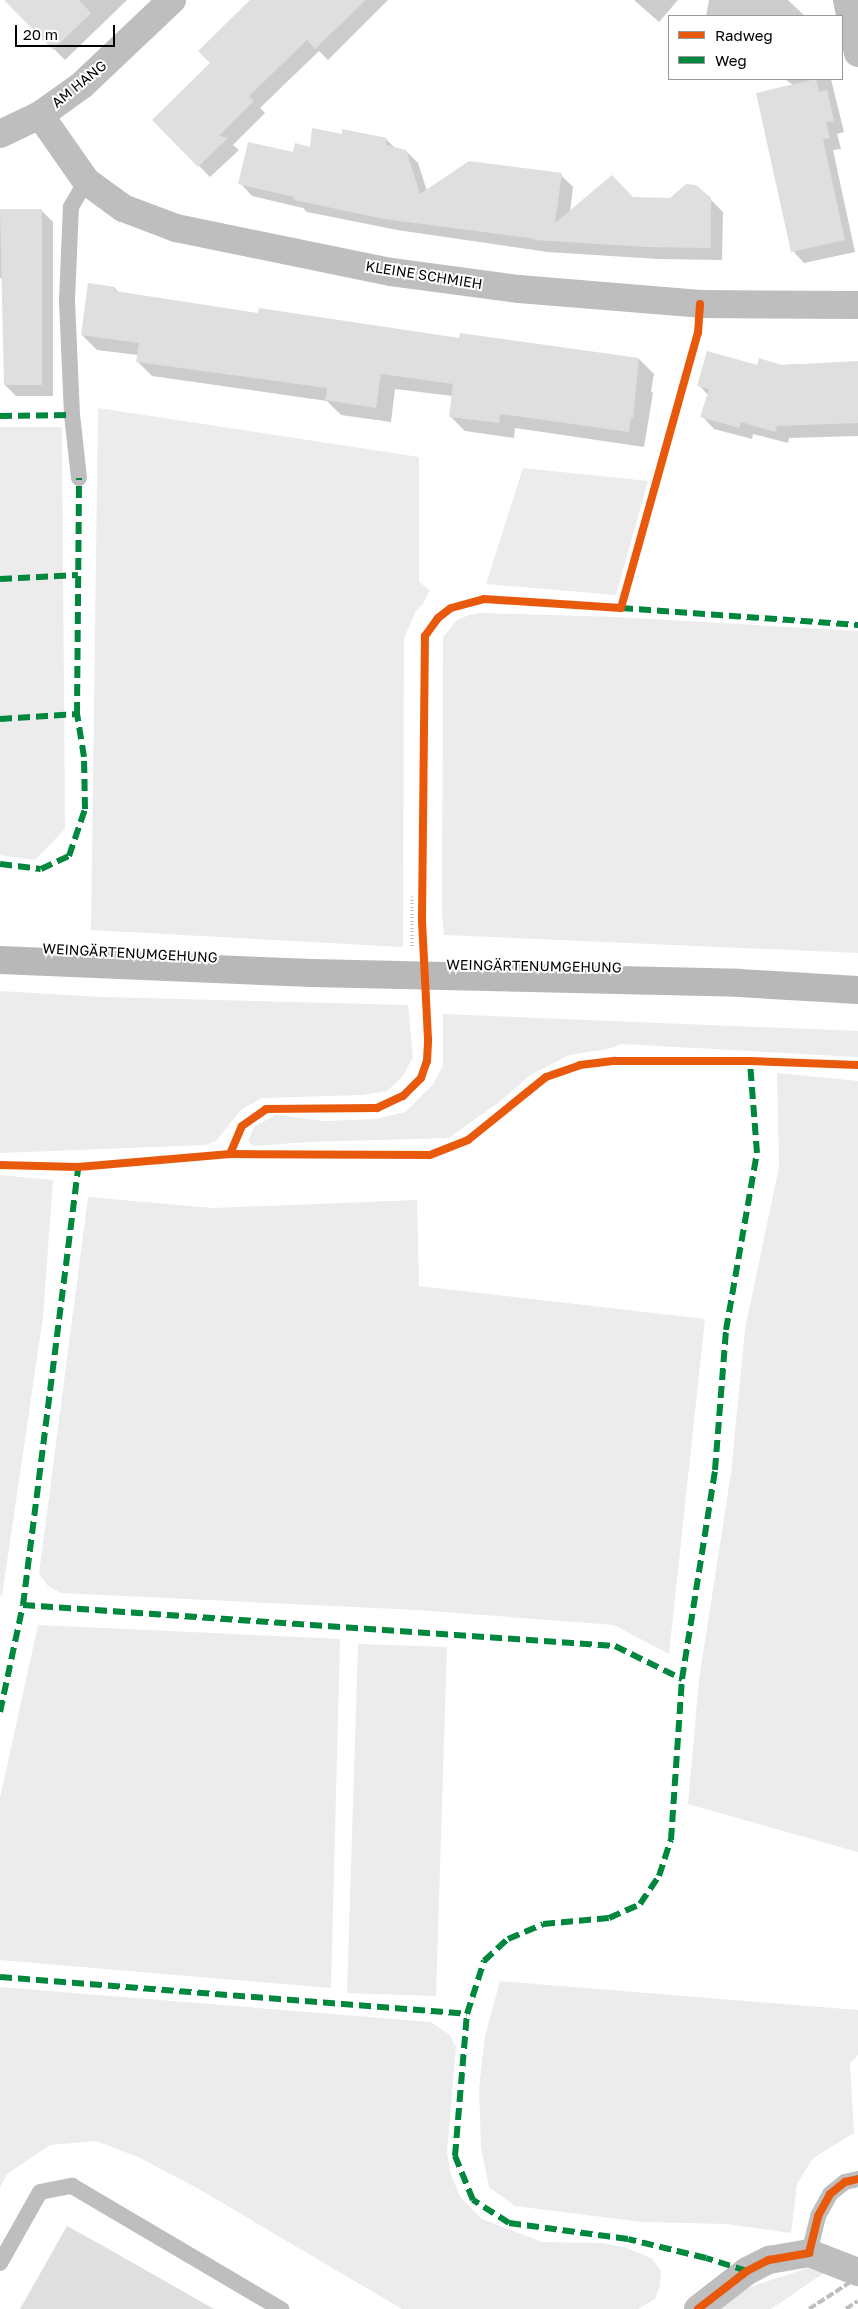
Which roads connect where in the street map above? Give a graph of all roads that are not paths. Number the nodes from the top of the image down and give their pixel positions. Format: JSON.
{"nodes":[{"id":1,"x":172,"y":0,"type":"edge"},
{"id":2,"x":847,"y":0,"type":"edge"},
{"id":3,"x":858,"y":53,"type":"edge"},
{"id":4,"x":40,"y":115,"type":"junction"},
{"id":5,"x":0,"y":134,"type":"edge"},
{"id":6,"x":86,"y":181,"type":"junction"},
{"id":7,"x":858,"y":305,"type":"edge"},
{"id":8,"x":79,"y":478,"type":"dead end"},
{"id":9,"x":0,"y":960,"type":"edge"},
{"id":10,"x":858,"y":990,"type":"edge"},
{"id":11,"x":858,"y":2178,"type":"edge"},
{"id":12,"x":809,"y":2254,"type":"junction"},
{"id":13,"x":0,"y":2263,"type":"edge"},
{"id":14,"x":858,"y":2272,"type":"edge"},
{"id":15,"x":281,"y":2309,"type":"edge"},
{"id":16,"x":698,"y":2309,"type":"edge"}],
"edges":[{"from":1,"to":4,"type":"street","name":"AM HANG"},
{"from":2,"to":3,"type":"street"},
{"from":4,"to":5,"type":"street","name":"AM HANG"},
{"from":4,"to":6,"type":"street","name":"KLEINE SCHMIEH"},
{"from":6,"to":7,"type":"street","name":"KLEINE SCHMIEH"},
{"from":6,"to":8,"type":"lane"},
{"from":9,"to":10,"type":"main road","name":"WEINGÄRTENUMGEHUNG"},
{"from":11,"to":12,"type":"lane"},
{"from":12,"to":14,"type":"street"},
{"from":12,"to":16,"type":"street"},
{"from":13,"to":15,"type":"lane"}]}
